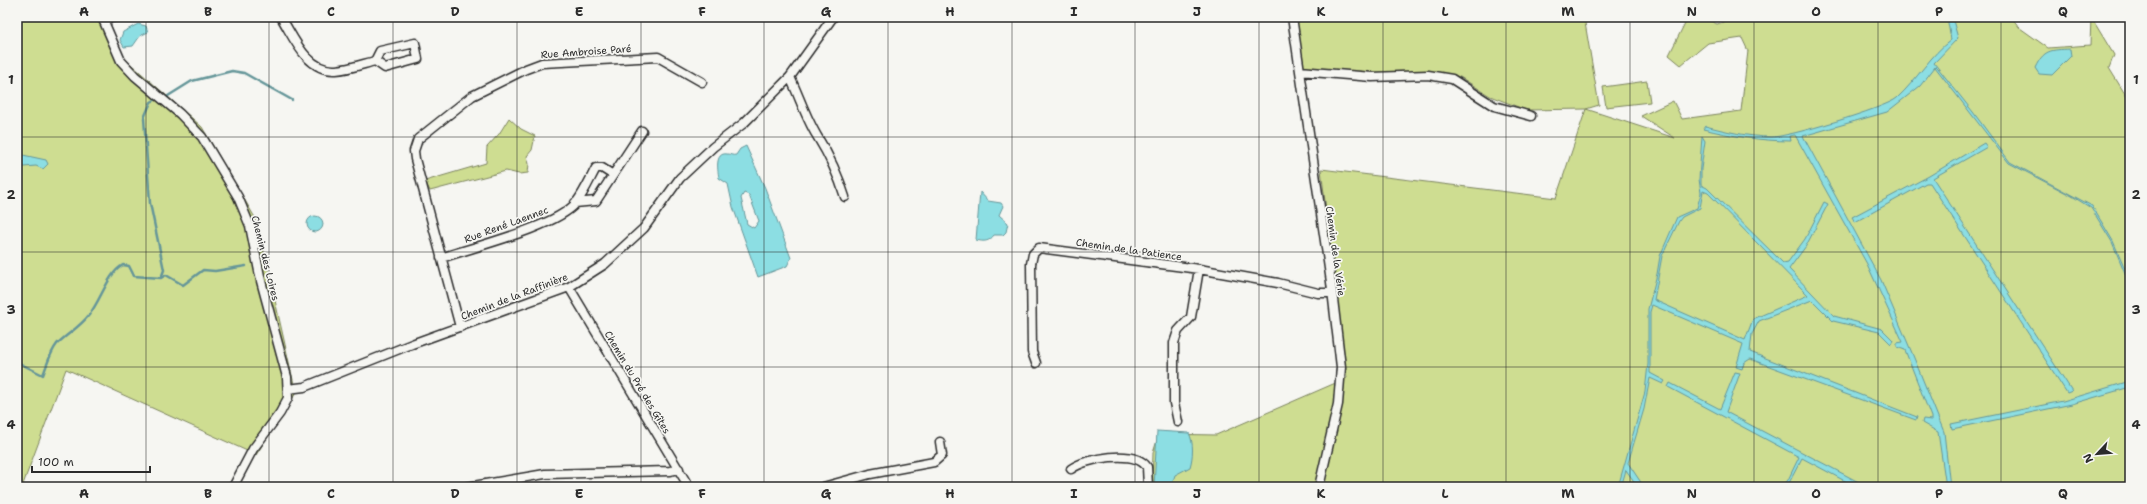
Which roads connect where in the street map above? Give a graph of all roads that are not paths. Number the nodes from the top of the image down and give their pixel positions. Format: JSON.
{"nodes":[{"id":1,"x":114,"y":17,"type":"edge"},
{"id":2,"x":281,"y":17,"type":"edge"},
{"id":3,"x":833,"y":17,"type":"edge"},
{"id":4,"x":1292,"y":17,"type":"edge"},
{"id":5,"x":102,"y":18,"type":"edge"},
{"id":6,"x":375,"y":61,"type":"junction"},
{"id":7,"x":1300,"y":71,"type":"junction"},
{"id":8,"x":790,"y":77,"type":"junction"},
{"id":9,"x":702,"y":82,"type":"dead end"},
{"id":10,"x":1531,"y":116,"type":"dead end"},
{"id":11,"x":642,"y":131,"type":"dead end"},
{"id":12,"x":613,"y":175,"type":"junction"},
{"id":13,"x":845,"y":197,"type":"dead end"},
{"id":14,"x":575,"y":203,"type":"junction"},
{"id":15,"x":441,"y":258,"type":"junction"},
{"id":16,"x":1199,"y":269,"type":"junction"},
{"id":17,"x":569,"y":287,"type":"junction"},
{"id":18,"x":1332,"y":293,"type":"junction"},
{"id":19,"x":460,"y":327,"type":"junction"},
{"id":20,"x":1036,"y":363,"type":"dead end"},
{"id":21,"x":288,"y":389,"type":"junction"},
{"id":22,"x":1178,"y":422,"type":"dead end"},
{"id":23,"x":940,"y":442,"type":"dead end"},
{"id":24,"x":679,"y":469,"type":"junction"},
{"id":25,"x":1071,"y":469,"type":"dead end"},
{"id":26,"x":234,"y":487,"type":"edge"},
{"id":27,"x":467,"y":487,"type":"edge"},
{"id":28,"x":689,"y":487,"type":"edge"},
{"id":29,"x":824,"y":487,"type":"edge"},
{"id":30,"x":1148,"y":487,"type":"edge"},
{"id":31,"x":1319,"y":487,"type":"edge"}],
"edges":[{"from":1,"to":5,"type":"street"},
{"from":2,"to":6,"type":"street"},
{"from":3,"to":8,"type":"street","name":"Chemin de la Raffinière"},
{"from":4,"to":7,"type":"street","name":"Chemin de la Vérie"},
{"from":5,"to":21,"type":"street","name":"Chemin des Loires"},
{"from":6,"to":6,"type":"street"},
{"from":7,"to":10,"type":"street"},
{"from":7,"to":18,"type":"street","name":"Chemin de la Vérie"},
{"from":8,"to":13,"type":"street"},
{"from":8,"to":17,"type":"street","name":"Chemin de la Raffinière"},
{"from":9,"to":15,"type":"street","name":"Rue Ambroise Paré"},
{"from":11,"to":12,"type":"street"},
{"from":12,"to":14,"type":"street"},
{"from":12,"to":14,"type":"street","name":"Rue René Laennec"},
{"from":14,"to":15,"type":"street","name":"Rue René Laennec"},
{"from":15,"to":19,"type":"street","name":"Rue Ambroise Paré"},
{"from":16,"to":18,"type":"street","name":"Chemin de la Patience"},
{"from":16,"to":20,"type":"street","name":"Chemin de la Patience"},
{"from":16,"to":22,"type":"street"},
{"from":17,"to":19,"type":"street","name":"Chemin de la Raffinière"},
{"from":17,"to":24,"type":"street","name":"Chemin du Pré des Gîtes"},
{"from":18,"to":31,"type":"street","name":"Chemin de la Vérie"},
{"from":19,"to":21,"type":"street","name":"Chemin de la Raffinière"},
{"from":21,"to":26,"type":"street","name":"Chemin des Loires"},
{"from":23,"to":29,"type":"street"},
{"from":24,"to":27,"type":"street"},
{"from":24,"to":28,"type":"street","name":"Chemin du Pré des Gîtes"},
{"from":25,"to":30,"type":"street"}]}
